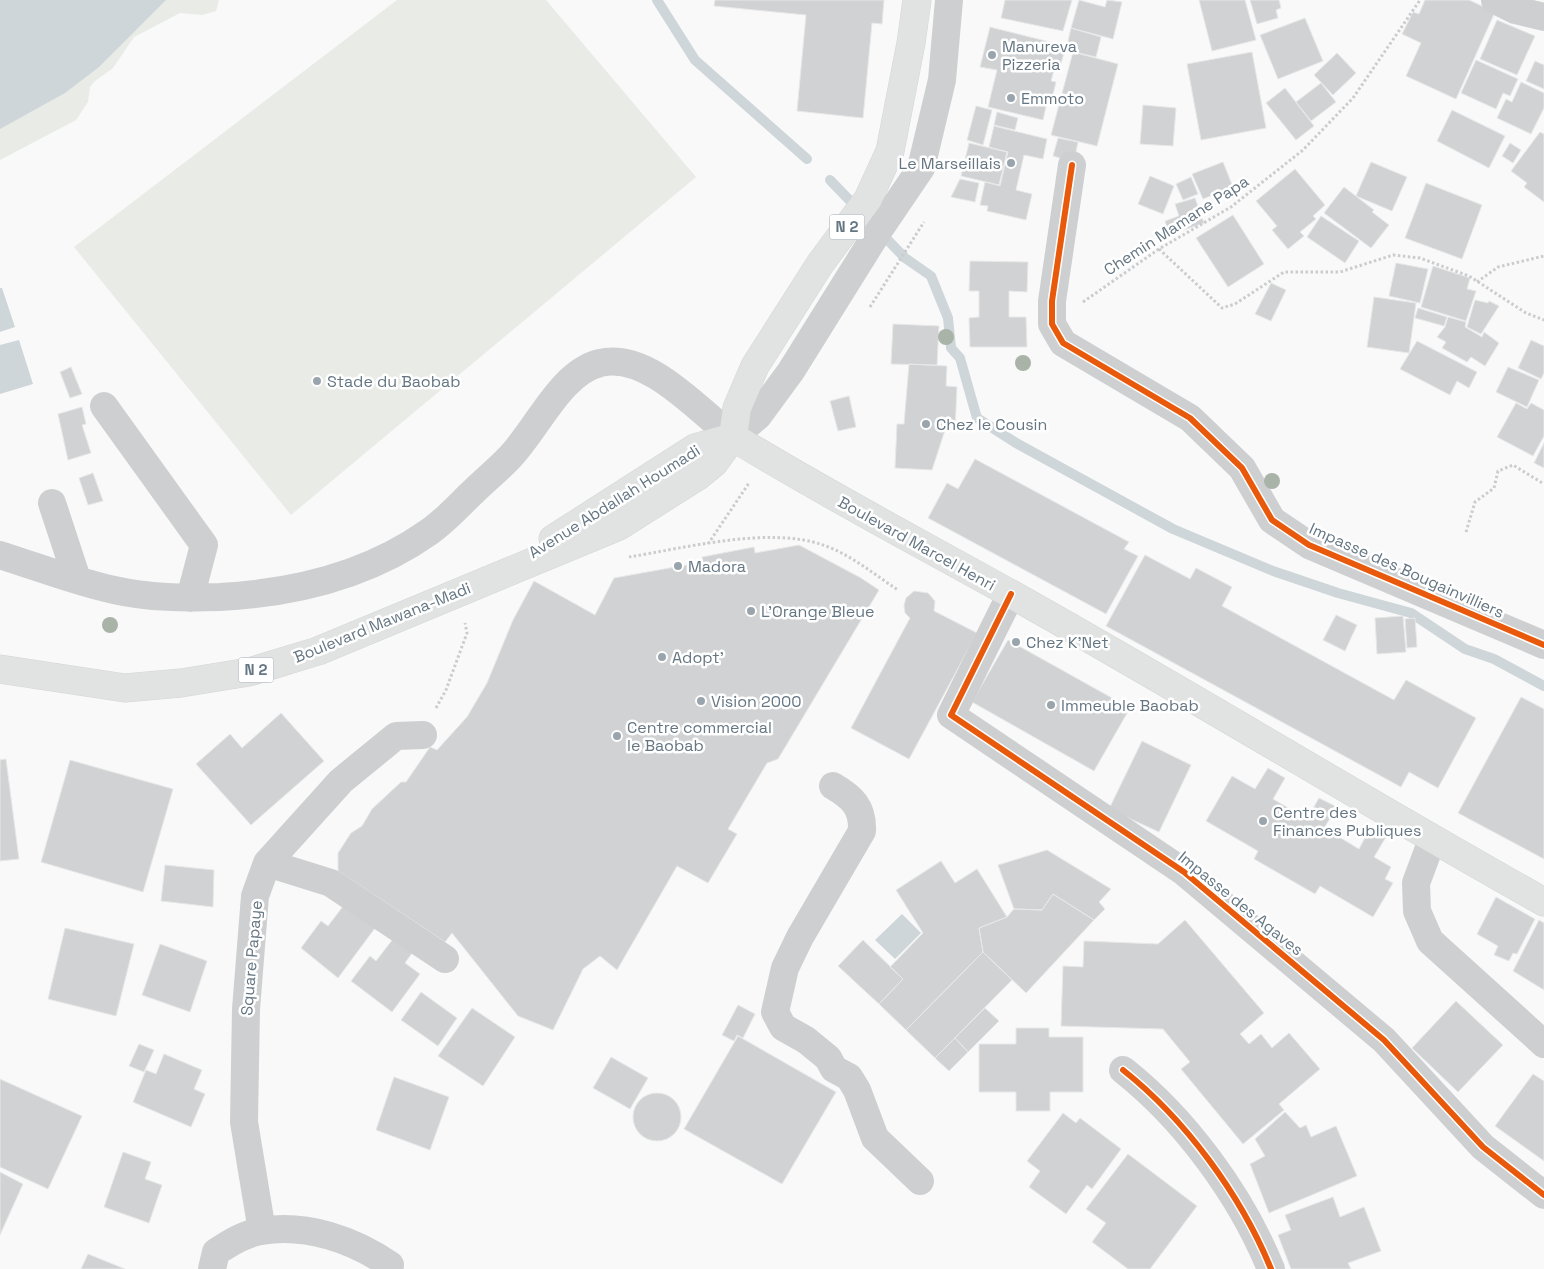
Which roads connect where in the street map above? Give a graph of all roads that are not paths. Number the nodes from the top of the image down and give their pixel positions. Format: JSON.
{"nodes":[{"id":1,"x":917,"y":0,"type":"edge"},
{"id":2,"x":950,"y":0,"type":"edge"},
{"id":3,"x":1495,"y":0,"type":"edge"},
{"id":4,"x":1544,"y":17,"type":"edge"},
{"id":5,"x":1072,"y":165,"type":"dead end"},
{"id":6,"x":104,"y":406,"type":"dead end"},
{"id":7,"x":733,"y":437,"type":"junction"},
{"id":8,"x":52,"y":503,"type":"dead end"},
{"id":9,"x":0,"y":555,"type":"edge"},
{"id":10,"x":77,"y":579,"type":"junction"},
{"id":11,"x":1011,"y":594,"type":"junction"},
{"id":12,"x":190,"y":598,"type":"junction"},
{"id":13,"x":1544,"y":645,"type":"edge"},
{"id":14,"x":0,"y":669,"type":"edge"},
{"id":15,"x":423,"y":735,"type":"road end"},
{"id":16,"x":833,"y":786,"type":"dead end"},
{"id":17,"x":1432,"y":840,"type":"junction"},
{"id":18,"x":268,"y":863,"type":"junction"},
{"id":19,"x":1544,"y":902,"type":"edge"},
{"id":20,"x":445,"y":959,"type":"dead end"},
{"id":21,"x":1544,"y":1044,"type":"edge"},
{"id":22,"x":1123,"y":1070,"type":"dead end"},
{"id":23,"x":920,"y":1180,"type":"dead end"},
{"id":24,"x":1544,"y":1195,"type":"edge"},
{"id":25,"x":262,"y":1231,"type":"junction"},
{"id":26,"x":392,"y":1268,"type":"edge"},
{"id":27,"x":212,"y":1269,"type":"edge"},
{"id":28,"x":1271,"y":1269,"type":"edge"}],
"edges":[{"from":1,"to":7,"type":"main road","number":"N 2"},
{"from":2,"to":7,"type":"street"},
{"from":3,"to":4,"type":"street"},
{"from":5,"to":13,"type":"street","name":"Impasse des Bougainvilliers"},
{"from":6,"to":12,"type":"street"},
{"from":7,"to":11,"type":"main road","name":"Boulevard Marcel Henri"},
{"from":7,"to":12,"type":"street"},
{"from":7,"to":14,"type":"main road","name":"Boulevard Mawana-Madi","number":"N 2"},
{"from":8,"to":10,"type":"street"},
{"from":9,"to":10,"type":"street"},
{"from":10,"to":12,"type":"street"},
{"from":11,"to":17,"type":"main road","name":"Boulevard Marcel Henri"},
{"from":11,"to":24,"type":"street","name":"Impasse des Agaves"},
{"from":15,"to":18,"type":"street","name":"Square Papaye"},
{"from":16,"to":23,"type":"street"},
{"from":17,"to":19,"type":"main road","name":"Boulevard Marcel Henri"},
{"from":17,"to":21,"type":"street"},
{"from":18,"to":20,"type":"street"},
{"from":18,"to":25,"type":"street","name":"Square Papaye"},
{"from":22,"to":28,"type":"street"},
{"from":25,"to":26,"type":"street"},
{"from":25,"to":27,"type":"street"}]}
